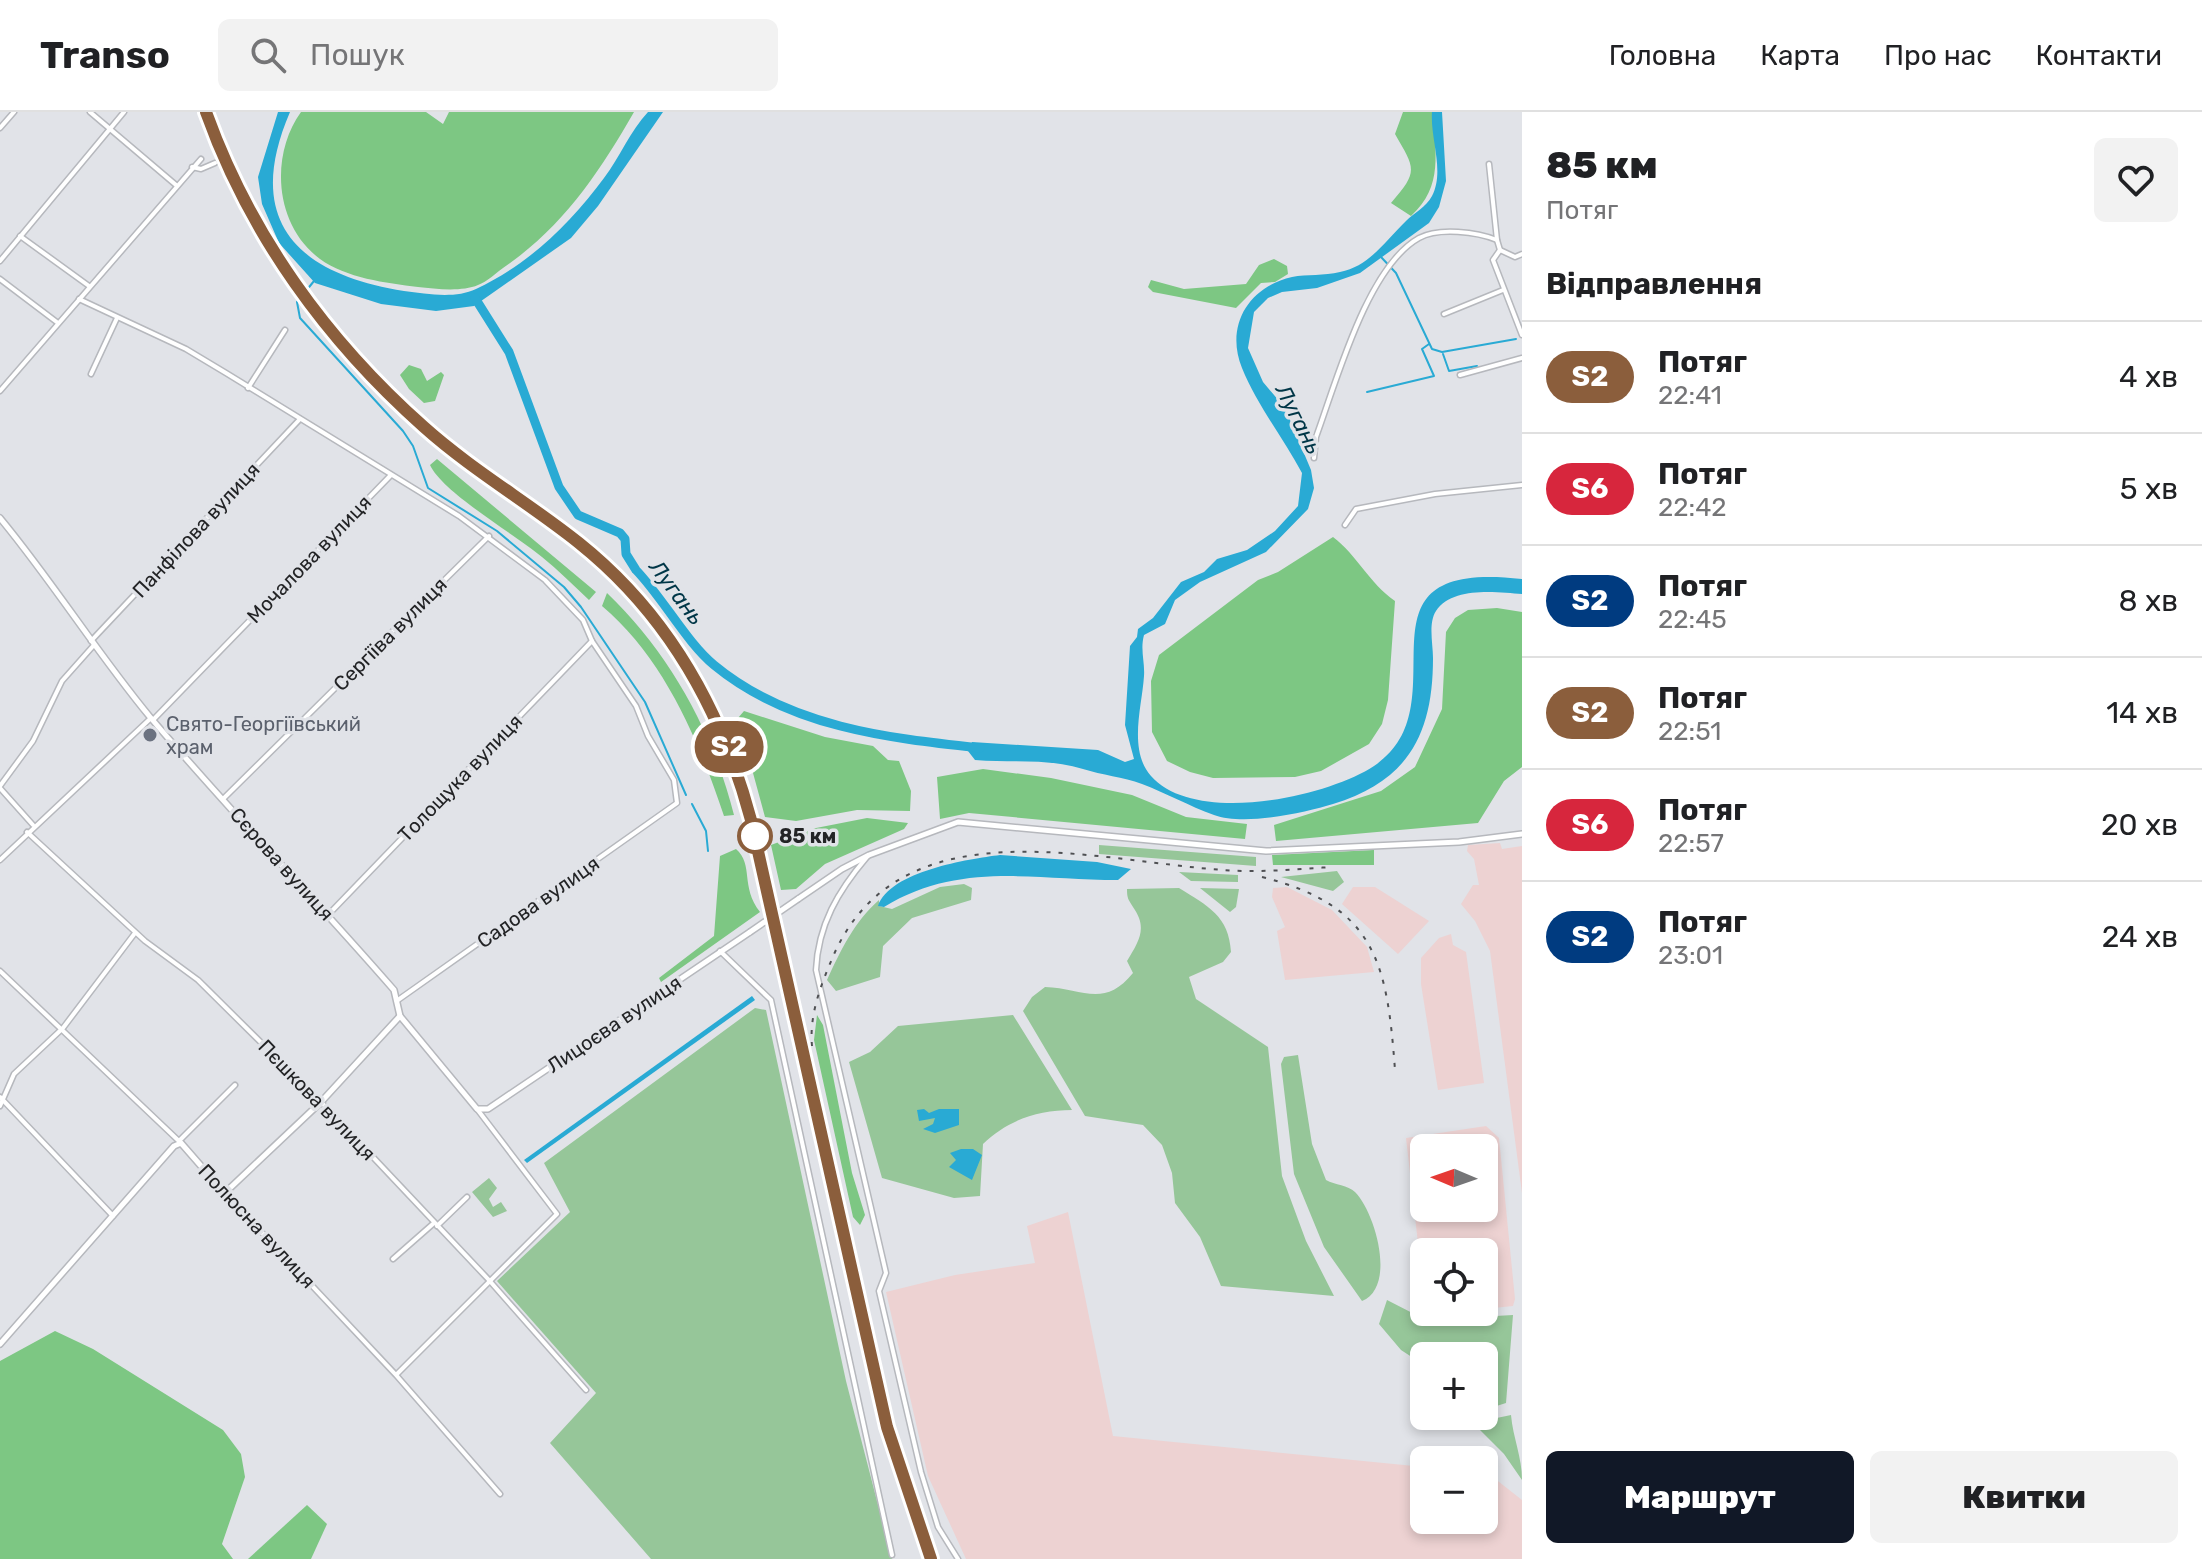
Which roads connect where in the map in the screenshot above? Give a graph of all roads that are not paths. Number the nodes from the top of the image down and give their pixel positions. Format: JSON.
{"nodes":[{"id":1,"x":14,"y":112,"type":"edge"},
{"id":2,"x":90,"y":112,"type":"edge"},
{"id":3,"x":124,"y":112,"type":"edge"},
{"id":4,"x":0,"y":128,"type":"edge"},
{"id":5,"x":108,"y":130,"type":"junction"},
{"id":6,"x":201,"y":159,"type":"dead end"},
{"id":7,"x":215,"y":163,"type":"dead end"},
{"id":8,"x":1489,"y":164,"type":"dead end"},
{"id":9,"x":192,"y":167,"type":"junction"},
{"id":10,"x":176,"y":185,"type":"junction"},
{"id":11,"x":20,"y":236,"type":"junction"},
{"id":12,"x":1497,"y":240,"type":"junction"},
{"id":13,"x":1500,"y":250,"type":"junction"},
{"id":14,"x":1522,"y":254,"type":"edge"},
{"id":15,"x":0,"y":261,"type":"edge"},
{"id":16,"x":0,"y":279,"type":"edge"},
{"id":17,"x":90,"y":287,"type":"junction"},
{"id":18,"x":1503,"y":290,"type":"junction"},
{"id":19,"x":79,"y":299,"type":"junction"},
{"id":20,"x":1444,"y":314,"type":"dead end"},
{"id":21,"x":117,"y":318,"type":"junction"},
{"id":22,"x":58,"y":323,"type":"junction"},
{"id":23,"x":285,"y":330,"type":"dead end"},
{"id":24,"x":1522,"y":335,"type":"edge"},
{"id":25,"x":1522,"y":358,"type":"edge"},
{"id":26,"x":91,"y":374,"type":"dead end"},
{"id":27,"x":1460,"y":375,"type":"dead end"},
{"id":28,"x":248,"y":388,"type":"junction"},
{"id":29,"x":0,"y":391,"type":"edge"},
{"id":30,"x":300,"y":419,"type":"junction"},
{"id":31,"x":1314,"y":458,"type":"dead end"},
{"id":32,"x":391,"y":474,"type":"junction"},
{"id":33,"x":1522,"y":485,"type":"edge"},
{"id":34,"x":0,"y":518,"type":"edge"},
{"id":35,"x":1345,"y":525,"type":"dead end"},
{"id":36,"x":489,"y":536,"type":"junction"},
{"id":37,"x":592,"y":641,"type":"junction"},
{"id":38,"x":93,"y":643,"type":"junction"},
{"id":39,"x":152,"y":719,"type":"junction"},
{"id":40,"x":0,"y":787,"type":"edge"},
{"id":41,"x":223,"y":799,"type":"junction"},
{"id":42,"x":33,"y":825,"type":"junction"},
{"id":43,"x":27,"y":832,"type":"junction"},
{"id":44,"x":1522,"y":834,"type":"edge"},
{"id":45,"x":869,"y":855,"type":"junction"},
{"id":46,"x":0,"y":860,"type":"edge"},
{"id":47,"x":328,"y":915,"type":"junction"},
{"id":48,"x":135,"y":932,"type":"junction"},
{"id":49,"x":720,"y":951,"type":"junction"},
{"id":50,"x":0,"y":971,"type":"edge"},
{"id":51,"x":398,"y":1000,"type":"junction"},
{"id":52,"x":400,"y":1016,"type":"junction"},
{"id":53,"x":63,"y":1028,"type":"junction"},
{"id":54,"x":235,"y":1085,"type":"dead end"},
{"id":55,"x":1,"y":1098,"type":"edge"},
{"id":56,"x":321,"y":1102,"type":"junction"},
{"id":57,"x":0,"y":1106,"type":"edge"},
{"id":58,"x":477,"y":1109,"type":"junction"},
{"id":59,"x":180,"y":1142,"type":"junction"},
{"id":60,"x":222,"y":1190,"type":"junction"},
{"id":61,"x":467,"y":1197,"type":"dead end"},
{"id":62,"x":113,"y":1216,"type":"junction"},
{"id":63,"x":435,"y":1225,"type":"junction"},
{"id":64,"x":393,"y":1259,"type":"dead end"},
{"id":65,"x":488,"y":1279,"type":"junction"},
{"id":66,"x":0,"y":1344,"type":"edge"},
{"id":67,"x":396,"y":1375,"type":"junction"},
{"id":68,"x":586,"y":1390,"type":"dead end"},
{"id":69,"x":500,"y":1494,"type":"dead end"},
{"id":70,"x":892,"y":1555,"type":"dead end"},
{"id":71,"x":958,"y":1559,"type":"edge"}],
"edges":[{"from":1,"to":4,"type":"street"},
{"from":2,"to":5,"type":"street"},
{"from":3,"to":5,"type":"street"},
{"from":5,"to":10,"type":"street"},
{"from":5,"to":11,"type":"street"},
{"from":6,"to":9,"type":"street"},
{"from":7,"to":9,"type":"street"},
{"from":8,"to":12,"type":"street"},
{"from":9,"to":10,"type":"street"},
{"from":10,"to":17,"type":"street"},
{"from":11,"to":15,"type":"street"},
{"from":11,"to":17,"type":"street"},
{"from":12,"to":13,"type":"street"},
{"from":12,"to":31,"type":"street"},
{"from":13,"to":14,"type":"street"},
{"from":13,"to":18,"type":"street"},
{"from":16,"to":22,"type":"street"},
{"from":17,"to":19,"type":"street"},
{"from":18,"to":20,"type":"street"},
{"from":18,"to":24,"type":"street"},
{"from":19,"to":21,"type":"street"},
{"from":19,"to":22,"type":"street"},
{"from":21,"to":26,"type":"street"},
{"from":21,"to":28,"type":"street"},
{"from":22,"to":29,"type":"street"},
{"from":23,"to":28,"type":"street"},
{"from":25,"to":27,"type":"street"},
{"from":28,"to":30,"type":"street"},
{"from":30,"to":32,"type":"street"},
{"from":30,"to":38,"type":"street","name":"Панфілова вулиця"},
{"from":32,"to":36,"type":"street"},
{"from":32,"to":39,"type":"street","name":"Мочалова вулиця"},
{"from":33,"to":35,"type":"street"},
{"from":34,"to":38,"type":"street","name":"Сєрова вулиця"},
{"from":36,"to":37,"type":"street"},
{"from":36,"to":41,"type":"street","name":"Сергіїва вулиця"},
{"from":37,"to":47,"type":"street","name":"Толощука вулиця"},
{"from":37,"to":51,"type":"street","name":"Садова вулиця"},
{"from":38,"to":39,"type":"street","name":"Сєрова вулиця"},
{"from":38,"to":40,"type":"street","name":"Панфілова вулиця"},
{"from":39,"to":41,"type":"street","name":"Сєрова вулиця"},
{"from":39,"to":42,"type":"street","name":"Мочалова вулиця"},
{"from":40,"to":42,"type":"street","name":"Панфілова вулиця"},
{"from":41,"to":47,"type":"street","name":"Сєрова вулиця"},
{"from":42,"to":43,"type":"street","name":"Мочалова вулиця"},
{"from":43,"to":46,"type":"street","name":"Мочалова вулиця"},
{"from":43,"to":48,"type":"street","name":"Пєшкова вулиця"},
{"from":44,"to":45,"type":"street","name":"Лицоєва вулиця"},
{"from":45,"to":49,"type":"street","name":"Лицоєва вулиця","bridge":true},
{"from":45,"to":71,"type":"street"},
{"from":47,"to":51,"type":"street","name":"Сєрова вулиця"},
{"from":48,"to":53,"type":"street"},
{"from":48,"to":56,"type":"street","name":"Пєшкова вулиця"},
{"from":49,"to":58,"type":"street","name":"Лицоєва вулиця"},
{"from":49,"to":70,"type":"street"},
{"from":50,"to":53,"type":"street","name":"Полюсна вулиця"},
{"from":51,"to":52,"type":"street","name":"Сєрова вулиця"},
{"from":52,"to":56,"type":"street"},
{"from":52,"to":58,"type":"street"},
{"from":53,"to":55,"type":"street"},
{"from":53,"to":59,"type":"street","name":"Полюсна вулиця"},
{"from":54,"to":59,"type":"street"},
{"from":55,"to":57,"type":"street"},
{"from":55,"to":62,"type":"street"},
{"from":56,"to":60,"type":"street"},
{"from":56,"to":63,"type":"street","name":"Пєшкова вулиця"},
{"from":58,"to":65,"type":"street"},
{"from":59,"to":60,"type":"street","name":"Полюсна вулиця"},
{"from":59,"to":62,"type":"street"},
{"from":60,"to":67,"type":"street","name":"Полюсна вулиця"},
{"from":61,"to":63,"type":"street"},
{"from":62,"to":66,"type":"street"},
{"from":63,"to":64,"type":"street"},
{"from":63,"to":65,"type":"street","name":"Пєшкова вулиця"},
{"from":65,"to":67,"type":"street"},
{"from":65,"to":68,"type":"street","name":"Пєшкова вулиця"},
{"from":67,"to":69,"type":"street","name":"Полюсна вулиця"}]}
